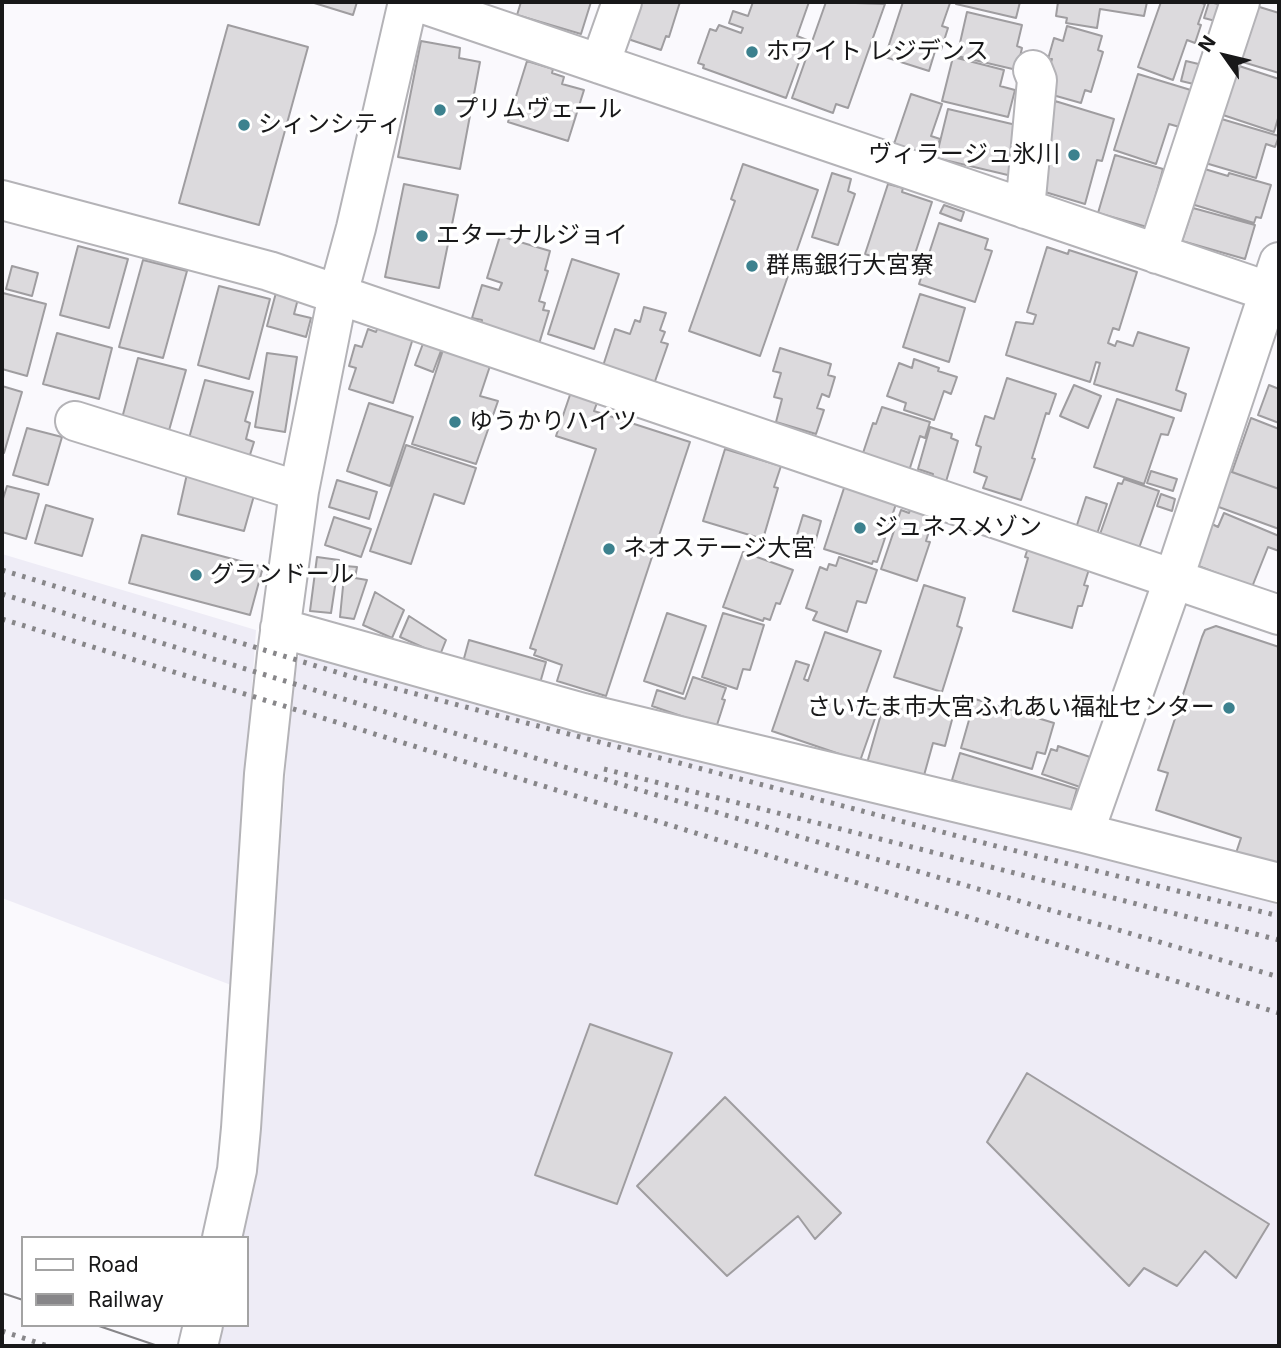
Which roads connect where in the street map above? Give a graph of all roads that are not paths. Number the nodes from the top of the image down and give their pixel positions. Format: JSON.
{"nodes":[{"id":1,"x":408,"y":2,"type":"edge"},
{"id":2,"x":418,"y":2,"type":"edge"},
{"id":3,"x":622,"y":2,"type":"edge"},
{"id":4,"x":1240,"y":2,"type":"edge"},
{"id":5,"x":600,"y":64,"type":"junction"},
{"id":6,"x":1033,"y":70,"type":"dead end"},
{"id":7,"x":2,"y":200,"type":"edge"},
{"id":8,"x":1025,"y":209,"type":"junction"},
{"id":9,"x":1157,"y":254,"type":"junction"},
{"id":10,"x":1276,"y":283,"type":"edge"},
{"id":11,"x":338,"y":293,"type":"junction"},
{"id":12,"x":75,"y":421,"type":"dead end"},
{"id":13,"x":299,"y":491,"type":"junction"},
{"id":14,"x":1174,"y":578,"type":"junction"},
{"id":15,"x":1279,"y":615,"type":"edge"},
{"id":16,"x":280,"y":628,"type":"junction"},
{"id":17,"x":1084,"y":833,"type":"junction"},
{"id":18,"x":1279,"y":883,"type":"edge"},
{"id":19,"x":222,"y":1236,"type":"edge"},
{"id":20,"x":203,"y":1327,"type":"edge"},
{"id":21,"x":198,"y":1346,"type":"edge"}],
"edges":[{"from":1,"to":11,"type":"street"},
{"from":2,"to":5,"type":"street"},
{"from":3,"to":5,"type":"street"},
{"from":4,"to":9,"type":"street"},
{"from":5,"to":8,"type":"street"},
{"from":6,"to":8,"type":"street"},
{"from":7,"to":11,"type":"street"},
{"from":8,"to":9,"type":"street"},
{"from":9,"to":10,"type":"street"},
{"from":10,"to":14,"type":"street"},
{"from":11,"to":13,"type":"street"},
{"from":11,"to":14,"type":"street"},
{"from":12,"to":13,"type":"street"},
{"from":13,"to":16,"type":"street"},
{"from":14,"to":15,"type":"street"},
{"from":14,"to":17,"type":"street"},
{"from":16,"to":17,"type":"street"},
{"from":16,"to":19,"type":"street"},
{"from":17,"to":18,"type":"street"},
{"from":20,"to":21,"type":"street"}]}
